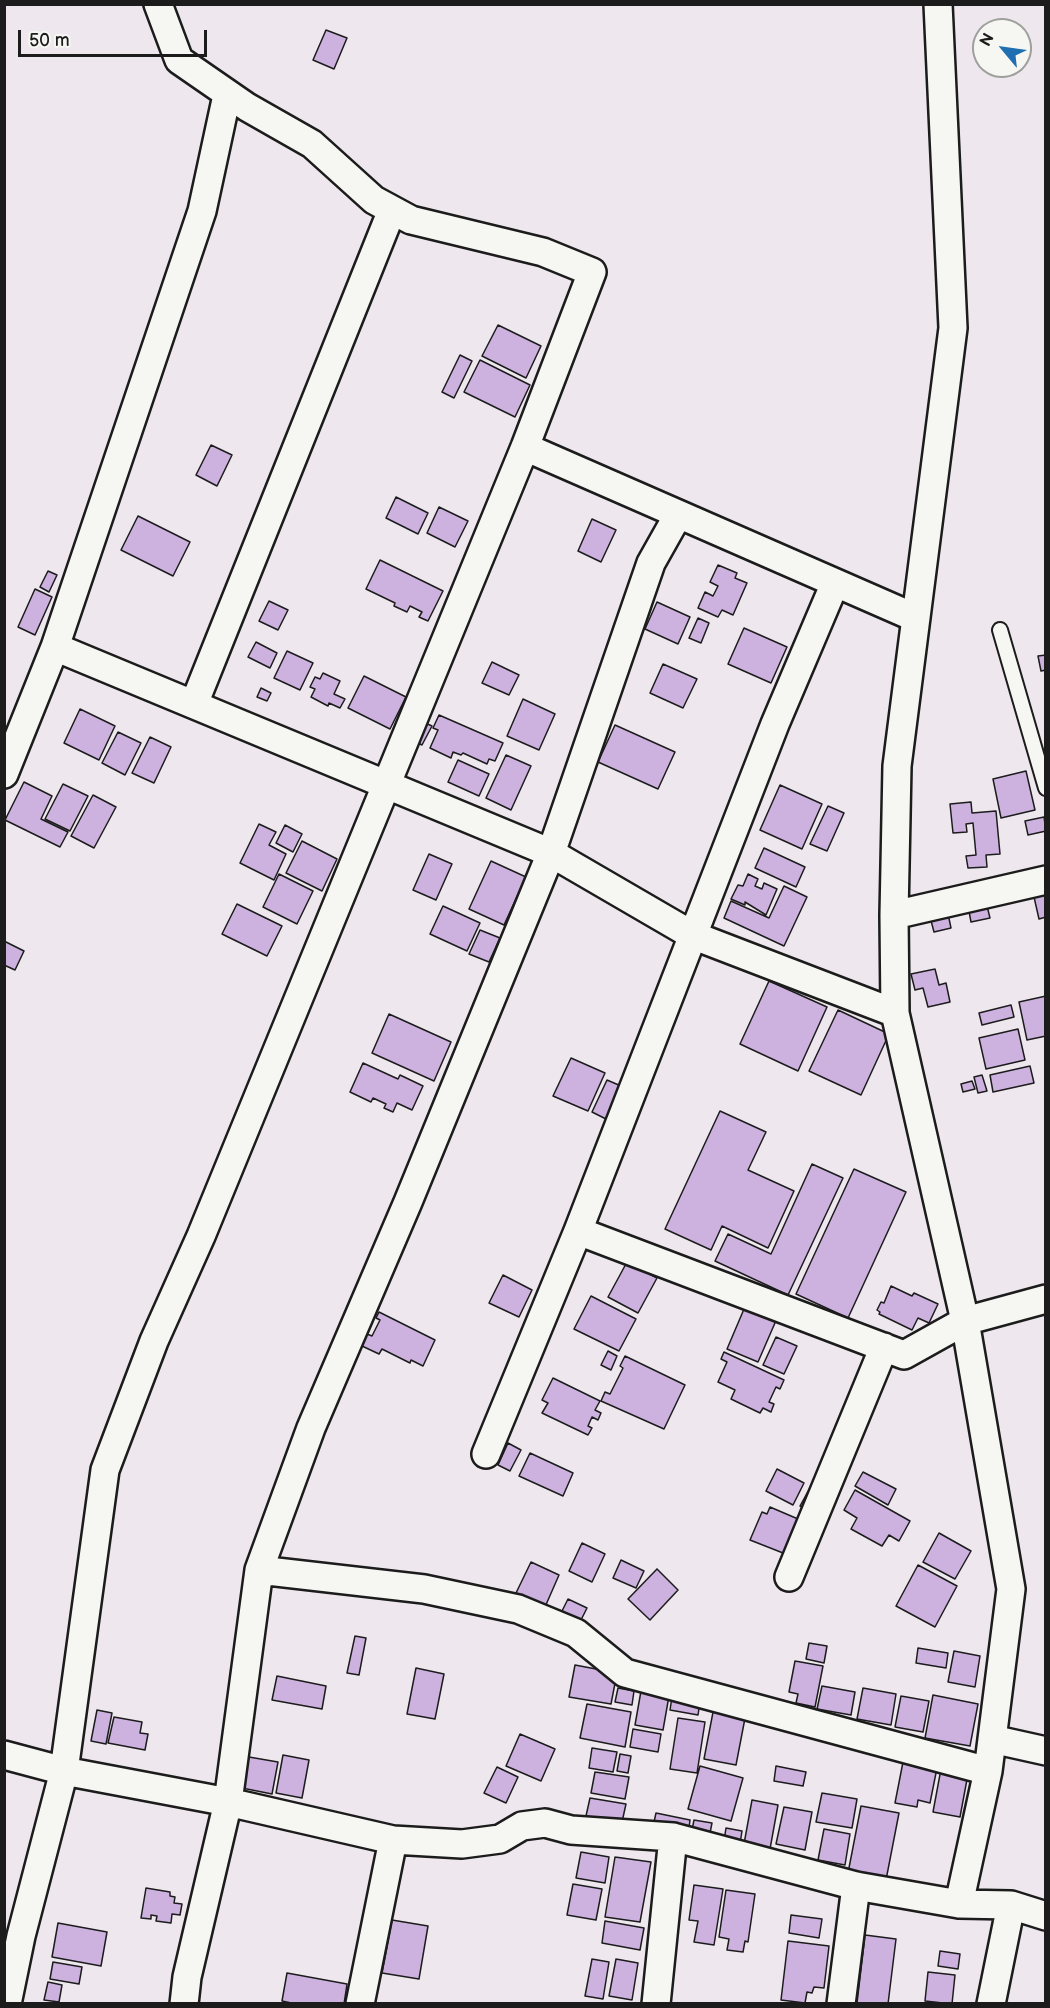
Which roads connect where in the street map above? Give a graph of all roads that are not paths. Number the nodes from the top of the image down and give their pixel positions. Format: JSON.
{"nodes":[{"id":1,"x":158,"y":4,"type":"edge"},
{"id":2,"x":938,"y":4,"type":"edge"},
{"id":3,"x":227,"y":95,"type":"junction"},
{"id":4,"x":392,"y":210,"type":"junction"},
{"id":5,"x":525,"y":447,"type":"junction"},
{"id":6,"x":678,"y":515,"type":"junction"},
{"id":7,"x":835,"y":583,"type":"junction"},
{"id":8,"x":916,"y":618,"type":"junction"},
{"id":9,"x":1000,"y":630,"type":"dead end"},
{"id":10,"x":55,"y":647,"type":"junction"},
{"id":11,"x":194,"y":704,"type":"junction"},
{"id":12,"x":4,"y":774,"type":"edge"},
{"id":13,"x":387,"y":784,"type":"junction"},
{"id":14,"x":1046,"y":788,"type":"edge"},
{"id":15,"x":551,"y":853,"type":"junction"},
{"id":16,"x":1046,"y":880,"type":"edge"},
{"id":17,"x":894,"y":915,"type":"junction"},
{"id":18,"x":692,"y":935,"type":"junction"},
{"id":19,"x":895,"y":1013,"type":"junction"},
{"id":20,"x":578,"y":1231,"type":"junction"},
{"id":21,"x":1046,"y":1299,"type":"edge"},
{"id":22,"x":965,"y":1321,"type":"junction"},
{"id":23,"x":884,"y":1347,"type":"junction"},
{"id":24,"x":486,"y":1455,"type":"dead end"},
{"id":25,"x":259,"y":1570,"type":"junction"},
{"id":26,"x":789,"y":1577,"type":"dead end"},
{"id":27,"x":992,"y":1739,"type":"junction"},
{"id":28,"x":1046,"y":1751,"type":"edge"},
{"id":29,"x":4,"y":1755,"type":"edge"},
{"id":30,"x":988,"y":1771,"type":"junction"},
{"id":31,"x":64,"y":1772,"type":"junction"},
{"id":32,"x":228,"y":1802,"type":"junction"},
{"id":33,"x":673,"y":1837,"type":"junction"},
{"id":34,"x":393,"y":1840,"type":"junction"},
{"id":35,"x":856,"y":1886,"type":"junction"},
{"id":36,"x":959,"y":1904,"type":"junction"},
{"id":37,"x":1011,"y":1905,"type":"junction"},
{"id":38,"x":1046,"y":1916,"type":"edge"},
{"id":39,"x":7,"y":2004,"type":"edge"},
{"id":40,"x":184,"y":2004,"type":"edge"},
{"id":41,"x":360,"y":2004,"type":"edge"},
{"id":42,"x":656,"y":2004,"type":"edge"},
{"id":43,"x":841,"y":2004,"type":"edge"},
{"id":44,"x":991,"y":2004,"type":"edge"}],
"edges":[{"from":1,"to":3,"type":"street"},
{"from":2,"to":8,"type":"street"},
{"from":3,"to":4,"type":"street"},
{"from":3,"to":10,"type":"street"},
{"from":4,"to":5,"type":"street"},
{"from":4,"to":11,"type":"street"},
{"from":5,"to":6,"type":"street"},
{"from":5,"to":13,"type":"street"},
{"from":6,"to":7,"type":"street"},
{"from":6,"to":15,"type":"street"},
{"from":7,"to":8,"type":"street"},
{"from":7,"to":18,"type":"street"},
{"from":8,"to":17,"type":"street"},
{"from":9,"to":14,"type":"lane"},
{"from":10,"to":11,"type":"street"},
{"from":10,"to":12,"type":"street"},
{"from":11,"to":13,"type":"street"},
{"from":13,"to":15,"type":"street"},
{"from":13,"to":31,"type":"street"},
{"from":15,"to":18,"type":"street"},
{"from":15,"to":25,"type":"street"},
{"from":16,"to":17,"type":"street"},
{"from":17,"to":19,"type":"street"},
{"from":18,"to":19,"type":"street"},
{"from":18,"to":20,"type":"street"},
{"from":19,"to":22,"type":"street"},
{"from":20,"to":23,"type":"street"},
{"from":20,"to":24,"type":"street"},
{"from":21,"to":22,"type":"street"},
{"from":22,"to":23,"type":"street"},
{"from":22,"to":27,"type":"street"},
{"from":23,"to":26,"type":"street"},
{"from":25,"to":30,"type":"street"},
{"from":25,"to":32,"type":"street"},
{"from":27,"to":28,"type":"street"},
{"from":27,"to":30,"type":"street"},
{"from":29,"to":31,"type":"street"},
{"from":30,"to":36,"type":"street"},
{"from":31,"to":32,"type":"street"},
{"from":31,"to":39,"type":"street"},
{"from":32,"to":34,"type":"street"},
{"from":32,"to":40,"type":"street"},
{"from":33,"to":34,"type":"street"},
{"from":33,"to":35,"type":"street"},
{"from":33,"to":42,"type":"street"},
{"from":34,"to":41,"type":"street"},
{"from":35,"to":36,"type":"street"},
{"from":35,"to":43,"type":"street"},
{"from":36,"to":37,"type":"street"},
{"from":37,"to":38,"type":"street"},
{"from":37,"to":44,"type":"street"}]}
